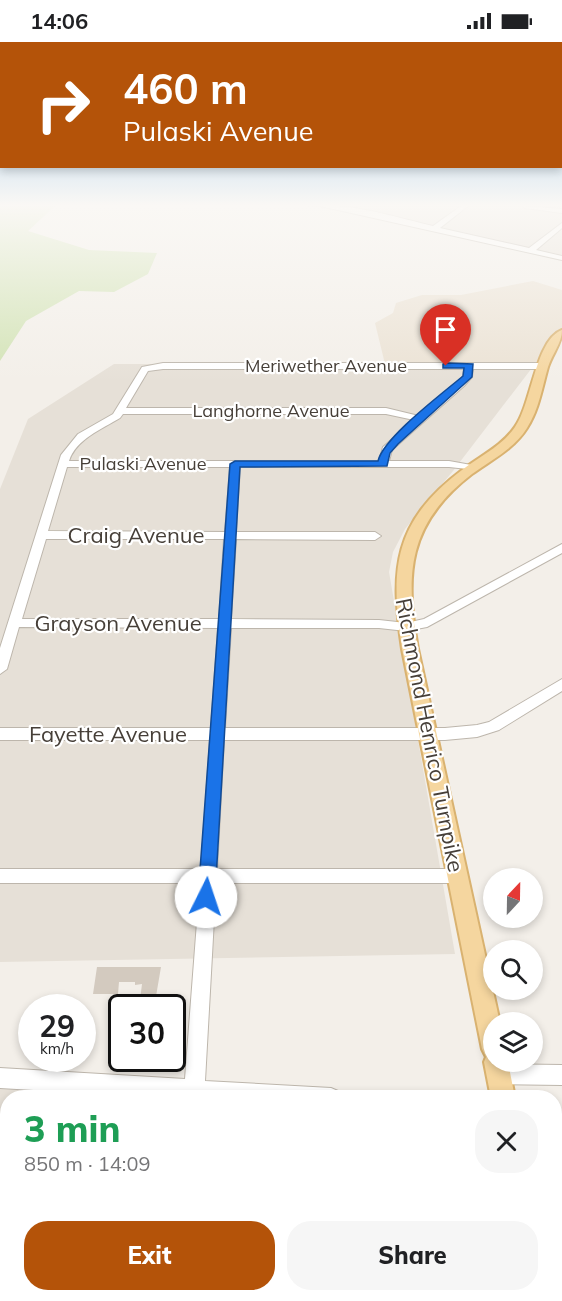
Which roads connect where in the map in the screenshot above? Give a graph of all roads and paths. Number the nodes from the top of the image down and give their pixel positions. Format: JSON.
{"nodes":[{"id":1,"x":562,"y":333,"type":"edge"},
{"id":2,"x":469,"y":366,"type":"junction"},
{"id":3,"x":542,"y":366,"type":"junction"},
{"id":4,"x":121,"y":411,"type":"junction"},
{"id":5,"x":421,"y":419,"type":"junction"},
{"id":6,"x":64,"y":464,"type":"junction"},
{"id":7,"x":235,"y":464,"type":"junction"},
{"id":8,"x":383,"y":464,"type":"junction"},
{"id":9,"x":473,"y":468,"type":"junction"},
{"id":10,"x":41,"y":535,"type":"junction"},
{"id":11,"x":231,"y":535,"type":"junction"},
{"id":12,"x":375,"y":536,"type":"dead end"},
{"id":13,"x":562,"y":548,"type":"edge"},
{"id":14,"x":14,"y":623,"type":"junction"},
{"id":15,"x":225,"y":623,"type":"junction"},
{"id":16,"x":406,"y":627,"type":"junction"},
{"id":17,"x":0,"y":669,"type":"edge"},
{"id":18,"x":562,"y":684,"type":"edge"},
{"id":19,"x":0,"y":734,"type":"edge"},
{"id":20,"x":218,"y":734,"type":"junction"},
{"id":21,"x":427,"y":734,"type":"junction"},
{"id":22,"x":0,"y":876,"type":"edge"},
{"id":23,"x":457,"y":876,"type":"junction"},
{"id":24,"x":208,"y":877,"type":"junction"},
{"id":25,"x":486,"y":1012,"type":"edge"},
{"id":26,"x":498,"y":1072,"type":"edge"},
{"id":27,"x":534,"y":1072,"type":"edge"},
{"id":28,"x":562,"y":1075,"type":"edge"},
{"id":29,"x":0,"y":1078,"type":"edge"},
{"id":30,"x":146,"y":1090,"type":"edge"},
{"id":31,"x":194,"y":1090,"type":"edge"},
{"id":32,"x":501,"y":1090,"type":"edge"}],
"edges":[{"from":1,"to":3,"type":"main road","name":"Richmond Henrico Turnpike"},
{"from":2,"to":3,"type":"street","name":"Meriwether Avenue"},
{"from":2,"to":4,"type":"street","name":"Meriwether Avenue"},
{"from":2,"to":5,"type":"street"},
{"from":3,"to":9,"type":"main road","name":"Richmond Henrico Turnpike"},
{"from":4,"to":5,"type":"street","name":"Langhorne Avenue"},
{"from":4,"to":6,"type":"street"},
{"from":5,"to":8,"type":"street"},
{"from":6,"to":7,"type":"street","name":"Pulaski Avenue"},
{"from":6,"to":10,"type":"street"},
{"from":7,"to":8,"type":"street","name":"Pulaski Avenue"},
{"from":7,"to":11,"type":"street"},
{"from":8,"to":9,"type":"street","name":"Pulaski Avenue"},
{"from":9,"to":16,"type":"main road","name":"Richmond Henrico Turnpike"},
{"from":10,"to":11,"type":"street","name":"Craig Avenue"},
{"from":10,"to":14,"type":"street"},
{"from":11,"to":12,"type":"street","name":"Craig Avenue"},
{"from":11,"to":15,"type":"street"},
{"from":13,"to":16,"type":"street","name":"Grayson Avenue"},
{"from":14,"to":15,"type":"street","name":"Grayson Avenue"},
{"from":14,"to":17,"type":"street"},
{"from":15,"to":16,"type":"street","name":"Grayson Avenue"},
{"from":15,"to":20,"type":"street"},
{"from":16,"to":21,"type":"main road","name":"Richmond Henrico Turnpike"},
{"from":18,"to":21,"type":"street","name":"Fayette Avenue"},
{"from":19,"to":20,"type":"street","name":"Fayette Avenue"},
{"from":20,"to":21,"type":"street","name":"Fayette Avenue"},
{"from":20,"to":24,"type":"street"},
{"from":21,"to":23,"type":"main road","name":"Richmond Henrico Turnpike"},
{"from":22,"to":24,"type":"street"},
{"from":23,"to":24,"type":"street"},
{"from":23,"to":25,"type":"main road","name":"Richmond Henrico Turnpike"},
{"from":24,"to":31,"type":"street"},
{"from":26,"to":32,"type":"main road"},
{"from":27,"to":28,"type":"street"},
{"from":29,"to":30,"type":"street"}]}
